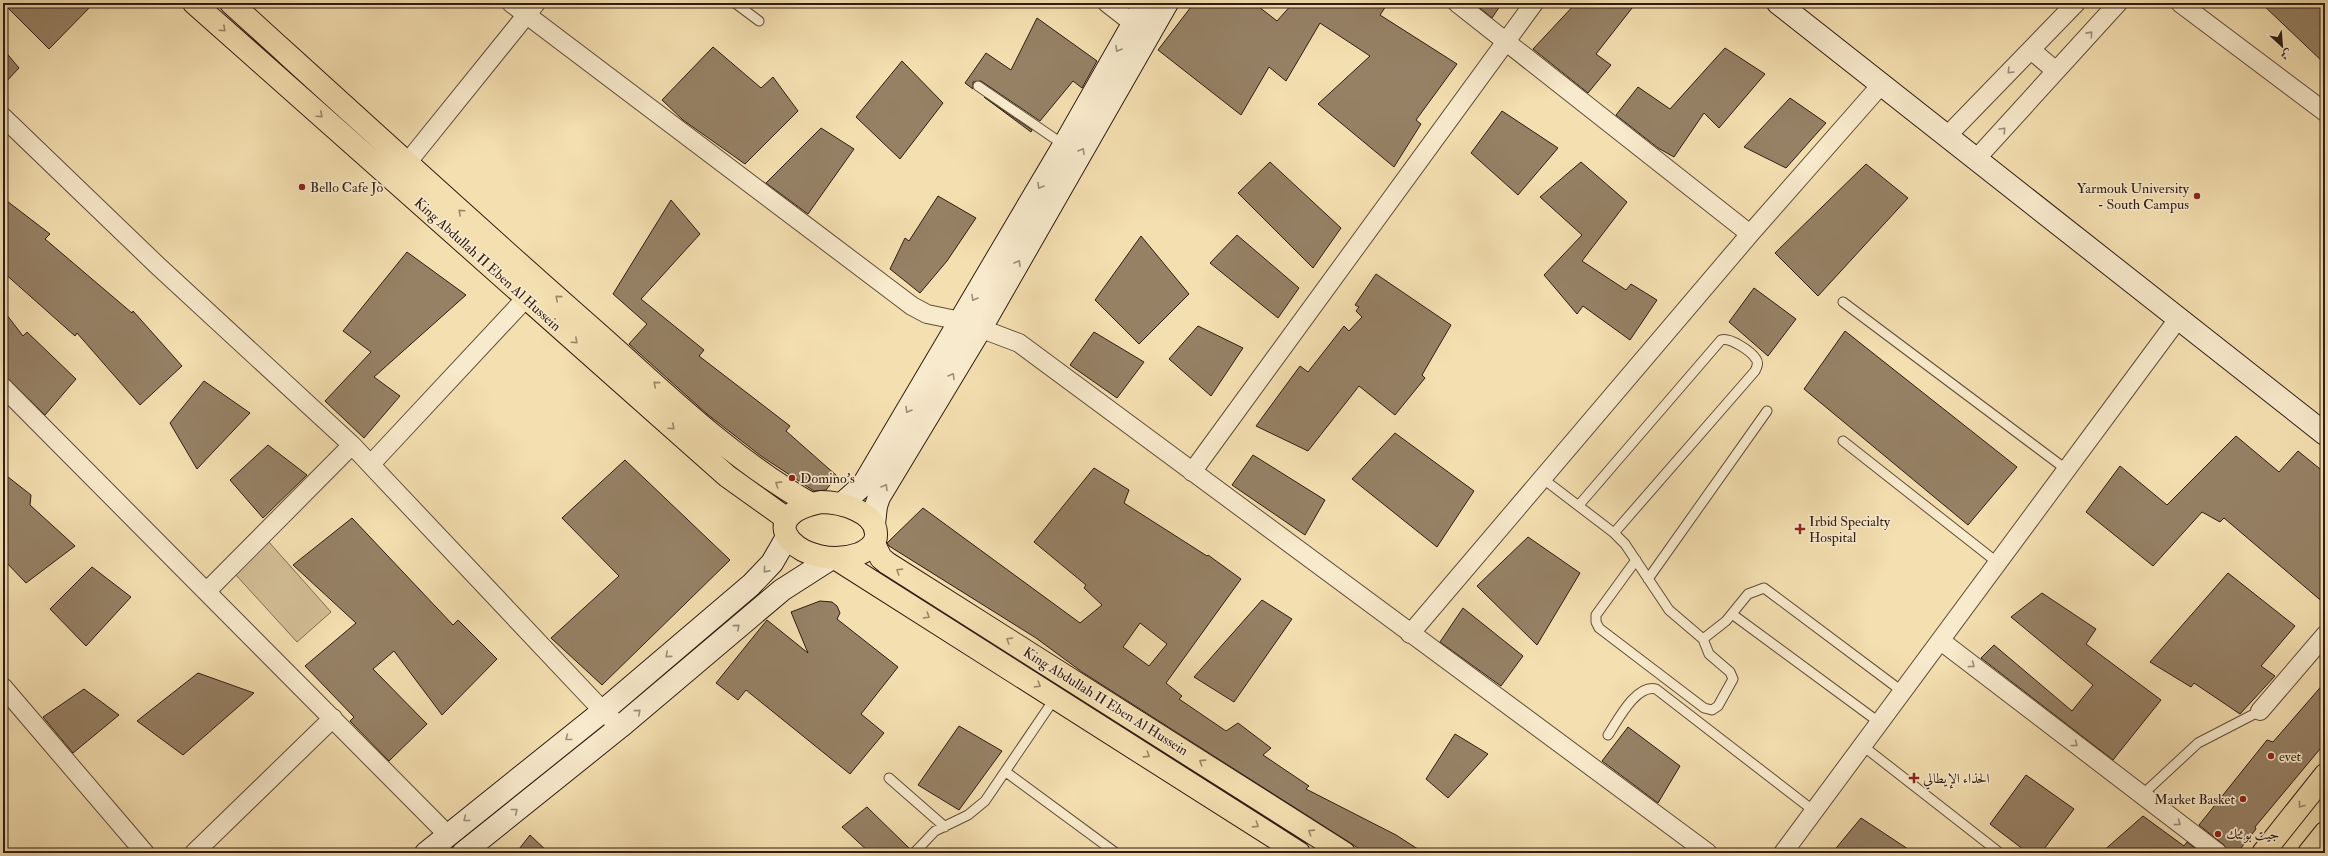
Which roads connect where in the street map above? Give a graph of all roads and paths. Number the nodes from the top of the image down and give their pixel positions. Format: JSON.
{"nodes":[{"id":1,"x":194,"y":3,"type":"edge"},
{"id":2,"x":231,"y":3,"type":"edge"},
{"id":3,"x":511,"y":3,"type":"edge"},
{"id":4,"x":735,"y":3,"type":"edge"},
{"id":5,"x":1107,"y":3,"type":"edge"},
{"id":6,"x":1145,"y":3,"type":"edge"},
{"id":7,"x":1167,"y":3,"type":"edge"},
{"id":8,"x":1457,"y":3,"type":"edge"},
{"id":9,"x":1534,"y":3,"type":"edge"},
{"id":10,"x":1778,"y":3,"type":"edge"},
{"id":11,"x":2076,"y":3,"type":"edge"},
{"id":12,"x":2118,"y":3,"type":"edge"},
{"id":13,"x":2180,"y":3,"type":"edge"},
{"id":14,"x":531,"y":9,"type":"edge"},
{"id":15,"x":759,"y":21,"type":"dead end"},
{"id":16,"x":1141,"y":29,"type":"junction"},
{"id":17,"x":1506,"y":42,"type":"junction"},
{"id":18,"x":2031,"y":50,"type":"junction"},
{"id":19,"x":2056,"y":71,"type":"junction"},
{"id":20,"x":978,"y":86,"type":"dead end"},
{"id":21,"x":1880,"y":86,"type":"junction"},
{"id":22,"x":2325,"y":112,"type":"edge"},
{"id":23,"x":3,"y":117,"type":"edge"},
{"id":24,"x":1947,"y":136,"type":"junction"},
{"id":25,"x":1064,"y":145,"type":"junction"},
{"id":26,"x":1976,"y":159,"type":"junction"},
{"id":27,"x":407,"y":163,"type":"junction"},
{"id":28,"x":1750,"y":234,"type":"junction"},
{"id":29,"x":526,"y":298,"type":"junction"},
{"id":30,"x":1843,"y":302,"type":"dead end"},
{"id":31,"x":2178,"y":319,"type":"junction"},
{"id":32,"x":961,"y":320,"type":"junction"},
{"id":33,"x":981,"y":328,"type":"junction"},
{"id":34,"x":3,"y":387,"type":"edge"},
{"id":35,"x":1766,"y":411,"type":"dead end"},
{"id":36,"x":2325,"y":434,"type":"edge"},
{"id":37,"x":1843,"y":440,"type":"dead end"},
{"id":38,"x":352,"y":444,"type":"junction"},
{"id":39,"x":371,"y":464,"type":"junction"},
{"id":40,"x":2067,"y":470,"type":"junction"},
{"id":41,"x":1192,"y":472,"type":"junction"},
{"id":42,"x":1542,"y":478,"type":"junction"},
{"id":43,"x":811,"y":504,"type":"junction"},
{"id":44,"x":842,"y":504,"type":"junction"},
{"id":45,"x":1579,"y":504,"type":"junction"},
{"id":46,"x":787,"y":528,"type":"junction"},
{"id":47,"x":1614,"y":532,"type":"junction"},
{"id":48,"x":874,"y":534,"type":"junction"},
{"id":49,"x":833,"y":558,"type":"junction"},
{"id":50,"x":1636,"y":560,"type":"junction"},
{"id":51,"x":1998,"y":563,"type":"junction"},
{"id":52,"x":1648,"y":579,"type":"junction"},
{"id":53,"x":206,"y":591,"type":"junction"},
{"id":54,"x":1732,"y":614,"type":"junction"},
{"id":55,"x":1410,"y":634,"type":"junction"},
{"id":56,"x":2325,"y":635,"type":"edge"},
{"id":57,"x":1703,"y":639,"type":"junction"},
{"id":58,"x":1941,"y":641,"type":"junction"},
{"id":59,"x":3,"y":687,"type":"edge"},
{"id":60,"x":1903,"y":692,"type":"junction"},
{"id":61,"x":1056,"y":697,"type":"junction"},
{"id":62,"x":603,"y":711,"type":"junction"},
{"id":63,"x":2260,"y":711,"type":"joint"},
{"id":64,"x":333,"y":718,"type":"junction"},
{"id":65,"x":1880,"y":723,"type":"junction"},
{"id":66,"x":620,"y":727,"type":"junction"},
{"id":67,"x":1608,"y":735,"type":"dead end"},
{"id":68,"x":1863,"y":746,"type":"junction"},
{"id":69,"x":1006,"y":772,"type":"junction"},
{"id":70,"x":2325,"y":774,"type":"edge"},
{"id":71,"x":889,"y":778,"type":"dead end"},
{"id":72,"x":2142,"y":795,"type":"junction"},
{"id":73,"x":1814,"y":811,"type":"junction"},
{"id":74,"x":945,"y":827,"type":"junction"},
{"id":75,"x":2325,"y":833,"type":"edge"},
{"id":76,"x":447,"y":834,"type":"junction"},
{"id":77,"x":145,"y":853,"type":"edge"},
{"id":78,"x":194,"y":853,"type":"edge"},
{"id":79,"x":426,"y":853,"type":"edge"},
{"id":80,"x":463,"y":853,"type":"edge"},
{"id":81,"x":914,"y":853,"type":"edge"},
{"id":82,"x":1116,"y":853,"type":"edge"},
{"id":83,"x":1299,"y":853,"type":"edge"},
{"id":84,"x":1344,"y":853,"type":"edge"},
{"id":85,"x":1708,"y":853,"type":"edge"},
{"id":86,"x":1782,"y":853,"type":"edge"},
{"id":87,"x":2000,"y":853,"type":"edge"},
{"id":88,"x":2218,"y":853,"type":"edge"},
{"id":89,"x":2264,"y":853,"type":"edge"},
{"id":90,"x":2310,"y":853,"type":"edge"}],
"edges":[{"from":1,"to":29,"type":"main road","name":"King Abdullah II Eben Al Hussein","one_way":true},
{"from":2,"to":27,"type":"main road","name":"King Abdullah II Eben Al Hussein"},
{"from":3,"to":14,"type":"street"},
{"from":4,"to":15,"type":"lane"},
{"from":5,"to":16,"type":"street"},
{"from":6,"to":16,"type":"street"},
{"from":7,"to":16,"type":"street"},
{"from":8,"to":17,"type":"street"},
{"from":9,"to":17,"type":"street"},
{"from":10,"to":21,"type":"street"},
{"from":11,"to":18,"type":"street"},
{"from":19,"to":12,"type":"street","one_way":true},
{"from":13,"to":22,"type":"street"},
{"from":14,"to":27,"type":"street"},
{"from":14,"to":32,"type":"street"},
{"from":16,"to":25,"type":"street","one_way":true},
{"from":33,"to":16,"type":"street","one_way":true},
{"from":17,"to":28,"type":"street"},
{"from":17,"to":41,"type":"street"},
{"from":18,"to":19,"type":"street"},
{"from":18,"to":24,"type":"street","one_way":true},
{"from":26,"to":19,"type":"street","one_way":true},
{"from":20,"to":25,"type":"lane"},
{"from":21,"to":24,"type":"street"},
{"from":21,"to":28,"type":"street"},
{"from":23,"to":38,"type":"street"},
{"from":24,"to":26,"type":"street"},
{"from":25,"to":32,"type":"street","one_way":true},
{"from":26,"to":31,"type":"street"},
{"from":43,"to":27,"type":"main road","name":"King Abdullah II Eben Al Hussein","one_way":true},
{"from":28,"to":42,"type":"street"},
{"from":29,"to":39,"type":"street"},
{"from":29,"to":46,"type":"main road","name":"King Abdullah II Eben Al Hussein","one_way":true},
{"from":30,"to":40,"type":"lane"},
{"from":31,"to":36,"type":"street"},
{"from":31,"to":40,"type":"street"},
{"from":32,"to":33,"type":"street"},
{"from":32,"to":44,"type":"street","one_way":true},
{"from":33,"to":41,"type":"street"},
{"from":48,"to":33,"type":"street","one_way":true},
{"from":34,"to":53,"type":"street"},
{"from":35,"to":52,"type":"lane"},
{"from":37,"to":51,"type":"lane"},
{"from":38,"to":39,"type":"street"},
{"from":38,"to":53,"type":"street"},
{"from":39,"to":62,"type":"street"},
{"from":40,"to":51,"type":"street"},
{"from":41,"to":55,"type":"street"},
{"from":42,"to":45,"type":"lane"},
{"from":42,"to":55,"type":"street"},
{"from":43,"to":44,"type":"main road"},
{"from":43,"to":46,"type":"main road"},
{"from":44,"to":48,"type":"main road"},
{"from":45,"to":47,"type":"lane"},
{"from":45,"to":47,"type":"lane"},
{"from":46,"to":49,"type":"main road"},
{"from":46,"to":62,"type":"street","one_way":true},
{"from":47,"to":50,"type":"lane"},
{"from":48,"to":49,"type":"main road"},
{"from":84,"to":48,"type":"main road","name":"King Abdullah II Eben Al Hussein","one_way":true},
{"from":49,"to":61,"type":"main road","name":"King Abdullah II Eben Al Hussein","one_way":true},
{"from":66,"to":49,"type":"street","one_way":true},
{"from":50,"to":52,"type":"lane"},
{"from":50,"to":57,"type":"lane"},
{"from":51,"to":58,"type":"street"},
{"from":52,"to":57,"type":"lane"},
{"from":53,"to":64,"type":"street"},
{"from":54,"to":57,"type":"lane"},
{"from":54,"to":60,"type":"lane"},
{"from":54,"to":65,"type":"lane"},
{"from":55,"to":85,"type":"street"},
{"from":56,"to":63,"type":"street"},
{"from":58,"to":60,"type":"street"},
{"from":58,"to":72,"type":"street","one_way":true},
{"from":59,"to":77,"type":"street"},
{"from":60,"to":65,"type":"street"},
{"from":61,"to":69,"type":"lane"},
{"from":61,"to":83,"type":"main road","name":"King Abdullah II Eben Al Hussein","one_way":true},
{"from":62,"to":66,"type":"street"},
{"from":62,"to":76,"type":"street","one_way":true},
{"from":63,"to":72,"type":"lane"},
{"from":64,"to":76,"type":"street"},
{"from":64,"to":78,"type":"street"},
{"from":65,"to":68,"type":"street"},
{"from":80,"to":66,"type":"street","one_way":true},
{"from":67,"to":73,"type":"lane"},
{"from":68,"to":73,"type":"street"},
{"from":68,"to":87,"type":"lane"},
{"from":69,"to":74,"type":"lane"},
{"from":69,"to":82,"type":"lane"},
{"from":70,"to":89,"type":"main road","one_way":true},
{"from":71,"to":74,"type":"lane"},
{"from":72,"to":88,"type":"street","one_way":true},
{"from":73,"to":86,"type":"street"},
{"from":74,"to":81,"type":"lane"},
{"from":75,"to":90,"type":"main road"},
{"from":76,"to":79,"type":"street"}]}
